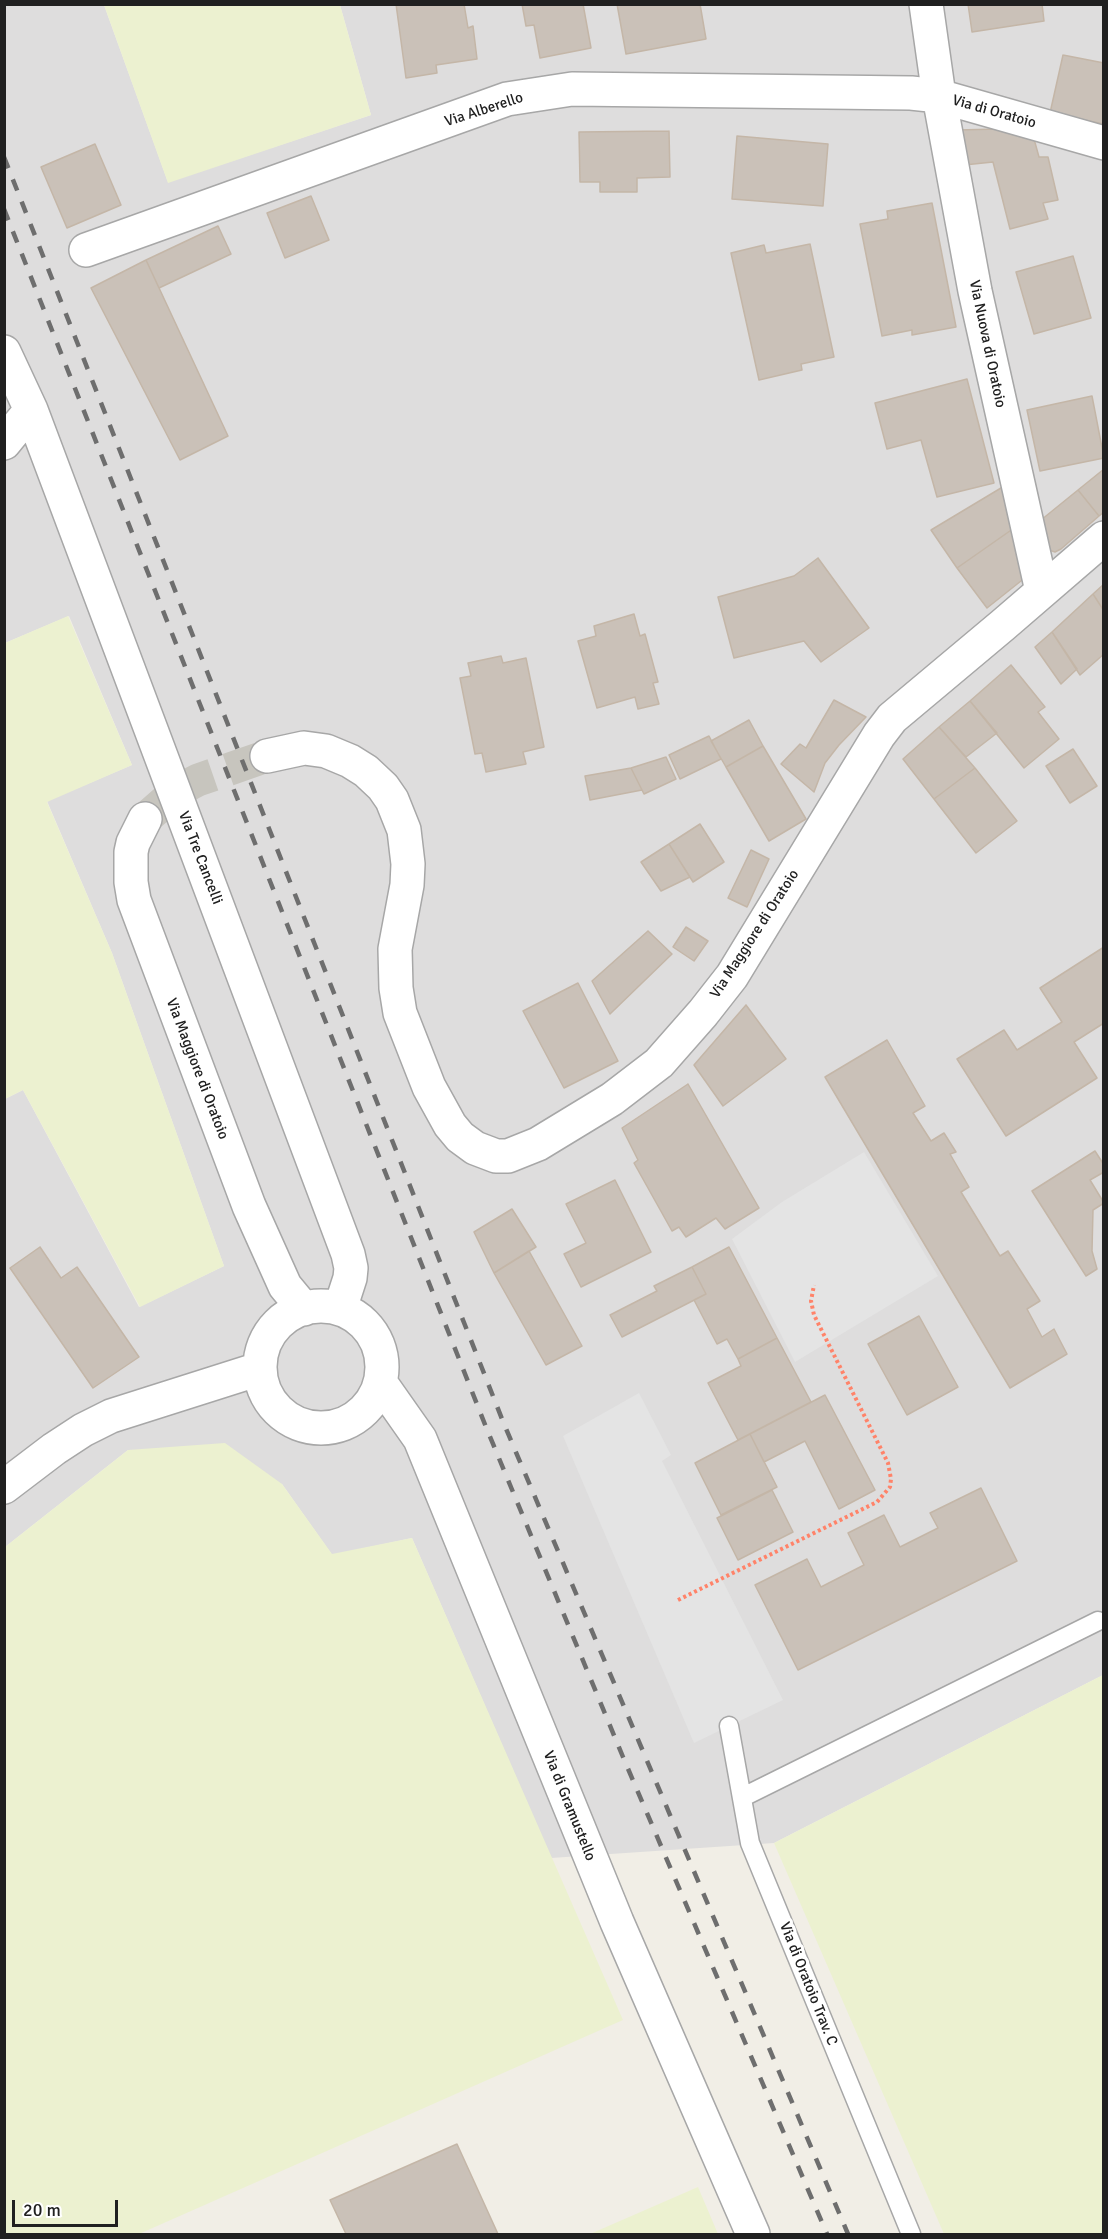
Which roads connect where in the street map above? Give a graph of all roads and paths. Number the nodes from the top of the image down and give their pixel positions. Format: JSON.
{"nodes":[{"id":1,"x":926,"y":4,"type":"edge"},
{"id":2,"x":939,"y":96,"type":"junction"},
{"id":3,"x":1104,"y":143,"type":"edge"},
{"id":4,"x":86,"y":250,"type":"dead end"},
{"id":5,"x":4,"y":352,"type":"edge"},
{"id":6,"x":31,"y":410,"type":"junction"},
{"id":7,"x":4,"y":443,"type":"edge"},
{"id":8,"x":1104,"y":538,"type":"edge"},
{"id":9,"x":1042,"y":591,"type":"junction"},
{"id":10,"x":267,"y":756,"type":"tunnel mouth"},
{"id":11,"x":145,"y":819,"type":"tunnel mouth"},
{"id":12,"x":814,"y":1286,"type":"dead end"},
{"id":13,"x":304,"y":1309,"type":"junction"},
{"id":14,"x":340,"y":1309,"type":"junction"},
{"id":15,"x":259,"y":1369,"type":"junction"},
{"id":16,"x":380,"y":1382,"type":"junction"},
{"id":17,"x":4,"y":1487,"type":"edge"},
{"id":18,"x":678,"y":1599,"type":"dead end"},
{"id":19,"x":1098,"y":1621,"type":"dead end"},
{"id":20,"x":729,"y":1726,"type":"dead end"},
{"id":21,"x":743,"y":1797,"type":"junction"},
{"id":22,"x":753,"y":2235,"type":"edge"},
{"id":23,"x":912,"y":2235,"type":"edge"}],
"edges":[{"from":1,"to":2,"type":"street","name":"Via di Oratoio"},
{"from":2,"to":3,"type":"street","name":"Via di Oratoio"},
{"from":2,"to":4,"type":"street","name":"Via Alberello"},
{"from":2,"to":9,"type":"street","name":"Via Nuova di Oratoio"},
{"from":5,"to":6,"type":"street"},
{"from":6,"to":7,"type":"street"},
{"from":6,"to":14,"type":"street","name":"Via Tre Cancelli"},
{"from":8,"to":9,"type":"street","name":"Via Maggiore di Oratoio"},
{"from":9,"to":10,"type":"street","name":"Via Maggiore di Oratoio"},
{"from":11,"to":13,"type":"street","name":"Via Maggiore di Oratoio"},
{"from":12,"to":18,"type":"path"},
{"from":13,"to":14,"type":"street"},
{"from":13,"to":15,"type":"street"},
{"from":14,"to":16,"type":"street"},
{"from":15,"to":16,"type":"street"},
{"from":15,"to":17,"type":"street"},
{"from":16,"to":22,"type":"street","name":"Via di Gramustello"},
{"from":19,"to":21,"type":"lane"},
{"from":20,"to":21,"type":"lane","name":"Via di Oratoio Trav. C"},
{"from":21,"to":23,"type":"lane","name":"Via di Oratoio Trav. C"}]}
